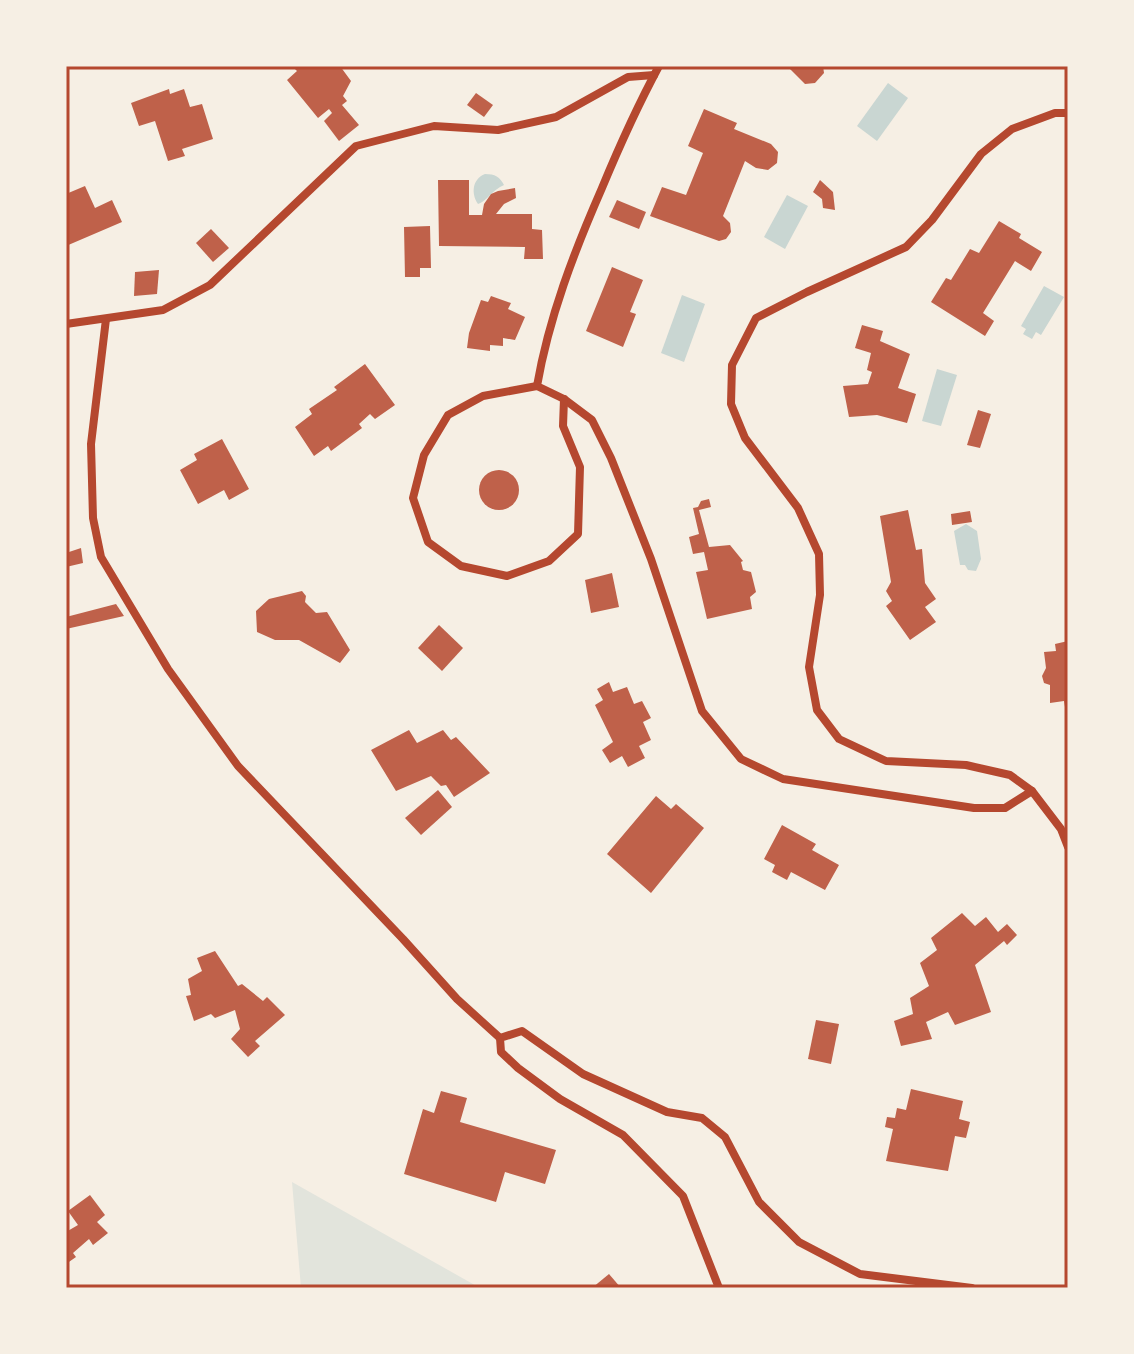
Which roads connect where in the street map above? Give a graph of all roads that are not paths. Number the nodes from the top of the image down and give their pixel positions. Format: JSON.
{"nodes":[{"id":1,"x":657,"y":70,"type":"edge"},
{"id":2,"x":1068,"y":113,"type":"edge"},
{"id":3,"x":106,"y":319,"type":"junction"},
{"id":4,"x":66,"y":324,"type":"edge"},
{"id":5,"x":537,"y":386,"type":"junction"},
{"id":6,"x":564,"y":399,"type":"junction"},
{"id":7,"x":1032,"y":791,"type":"junction"},
{"id":8,"x":1068,"y":847,"type":"edge"},
{"id":9,"x":500,"y":1038,"type":"junction"},
{"id":10,"x":719,"y":1288,"type":"edge"},
{"id":11,"x":972,"y":1288,"type":"edge"}],
"edges":[{"from":1,"to":3,"type":"street"},
{"from":1,"to":5,"type":"street"},
{"from":2,"to":7,"type":"street"},
{"from":3,"to":4,"type":"street"},
{"from":3,"to":9,"type":"street"},
{"from":5,"to":6,"type":"street"},
{"from":5,"to":6,"type":"street"},
{"from":6,"to":7,"type":"street"},
{"from":7,"to":8,"type":"street"},
{"from":9,"to":10,"type":"street"},
{"from":9,"to":11,"type":"street"}]}
